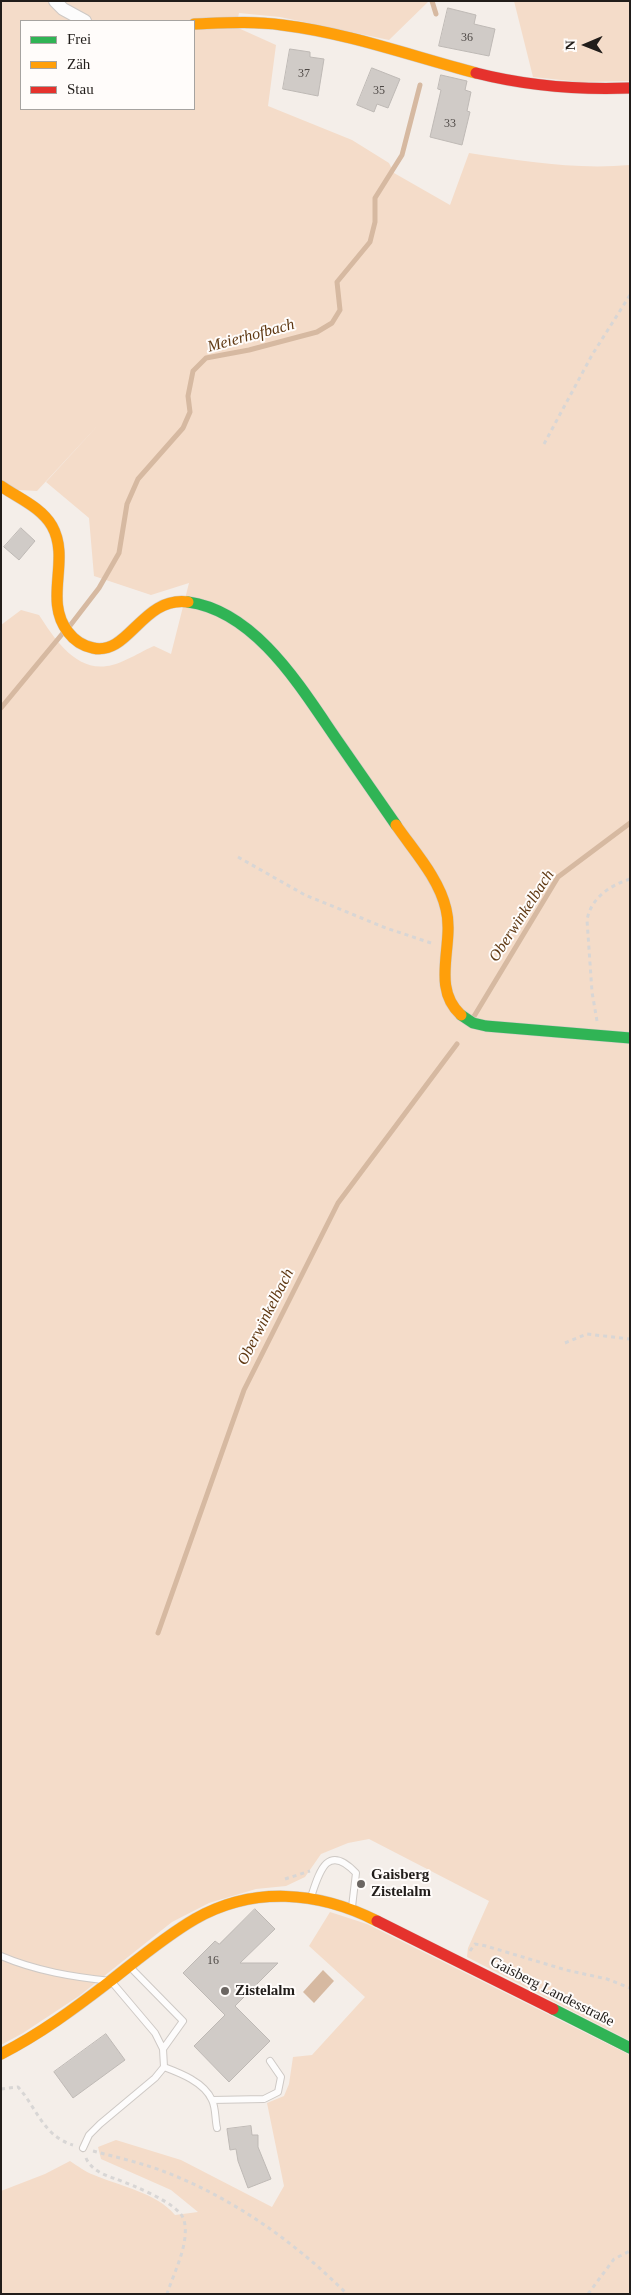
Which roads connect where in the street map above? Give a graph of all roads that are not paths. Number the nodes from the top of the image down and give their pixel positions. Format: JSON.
{"nodes":[{"id":1,"x":55,"y":1,"type":"edge"},
{"id":2,"x":84,"y":20,"type":"edge"},
{"id":3,"x":195,"y":24,"type":"edge"},
{"id":4,"x":630,"y":88,"type":"edge"},
{"id":5,"x":1,"y":486,"type":"edge"},
{"id":6,"x":630,"y":1038,"type":"edge"},
{"id":7,"x":311,"y":1897,"type":"junction"},
{"id":8,"x":352,"y":1908,"type":"junction"},
{"id":9,"x":1,"y":1956,"type":"edge"},
{"id":10,"x":129,"y":1966,"type":"junction"},
{"id":11,"x":111,"y":1981,"type":"junction"},
{"id":12,"x":630,"y":2048,"type":"edge"},
{"id":13,"x":163,"y":2049,"type":"junction"},
{"id":14,"x":1,"y":2054,"type":"edge"},
{"id":15,"x":270,"y":2061,"type":"dead end"},
{"id":16,"x":164,"y":2067,"type":"junction"},
{"id":17,"x":212,"y":2100,"type":"junction"},
{"id":18,"x":217,"y":2128,"type":"dead end"},
{"id":19,"x":83,"y":2148,"type":"road end"}],
"edges":[{"from":1,"to":2,"type":"street"},
{"from":3,"to":4,"type":"street"},
{"from":5,"to":6,"type":"street"},
{"from":7,"to":8,"type":"street","name":"Gaisberg Landesstraße"},
{"from":7,"to":8,"type":"lane"},
{"from":7,"to":10,"type":"street","name":"Gaisberg Landesstraße"},
{"from":8,"to":12,"type":"street","name":"Gaisberg Landesstraße"},
{"from":9,"to":11,"type":"lane"},
{"from":10,"to":11,"type":"street","name":"Gaisberg Landesstraße"},
{"from":10,"to":13,"type":"lane"},
{"from":11,"to":13,"type":"lane"},
{"from":11,"to":14,"type":"street"},
{"from":13,"to":16,"type":"lane"},
{"from":15,"to":17,"type":"lane"},
{"from":16,"to":17,"type":"lane"},
{"from":16,"to":19,"type":"lane"},
{"from":17,"to":18,"type":"lane"}]}
